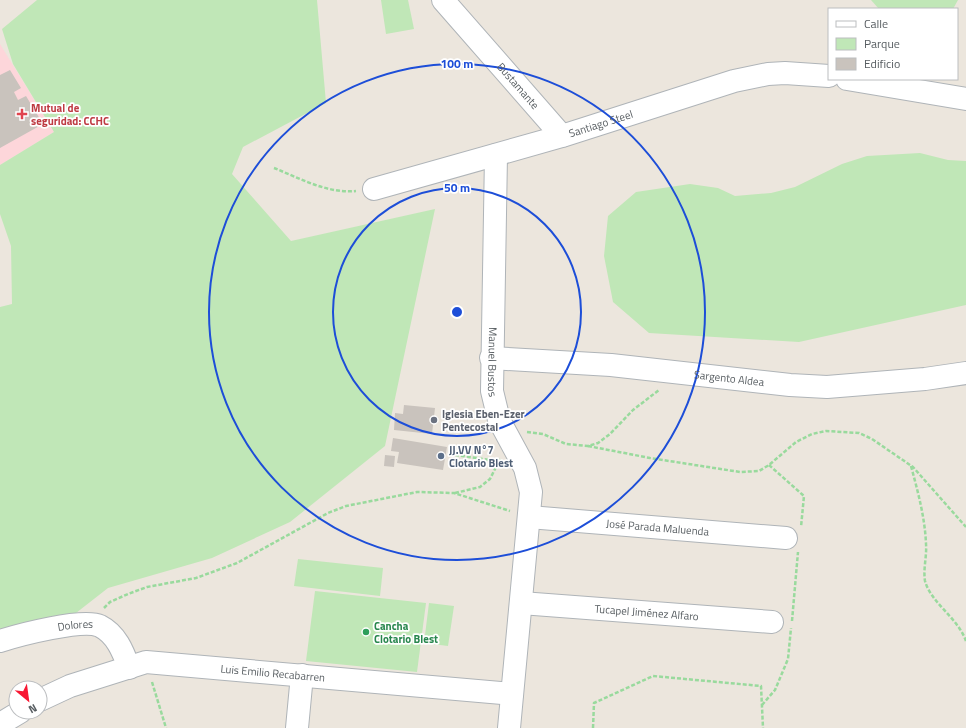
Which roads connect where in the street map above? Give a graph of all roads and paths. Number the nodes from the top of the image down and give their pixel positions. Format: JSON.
{"nodes":[{"id":1,"x":443,"y":0,"type":"edge"},
{"id":2,"x":828,"y":76,"type":"edge"},
{"id":3,"x":853,"y":80,"type":"edge"},
{"id":4,"x":966,"y":99,"type":"edge"},
{"id":5,"x":562,"y":136,"type":"junction"},
{"id":6,"x":496,"y":155,"type":"junction"},
{"id":7,"x":274,"y":168,"type":"dead end"},
{"id":8,"x":374,"y":189,"type":"joint"},
{"id":9,"x":491,"y":358,"type":"junction"},
{"id":10,"x":961,"y":378,"type":"edge"},
{"id":11,"x":661,"y":388,"type":"dead end"},
{"id":12,"x":513,"y":446,"type":"junction"},
{"id":13,"x":588,"y":446,"type":"junction"},
{"id":14,"x":449,"y":454,"type":"dead end"},
{"id":15,"x":498,"y":461,"type":"junction"},
{"id":16,"x":770,"y":466,"type":"junction"},
{"id":17,"x":911,"y":466,"type":"junction"},
{"id":18,"x":454,"y":493,"type":"junction"},
{"id":19,"x":529,"y":517,"type":"junction"},
{"id":20,"x":966,"y":527,"type":"edge"},
{"id":21,"x":795,"y":541,"type":"junction"},
{"id":22,"x":521,"y":603,"type":"junction"},
{"id":23,"x":772,"y":622,"type":"dead end"},
{"id":24,"x":86,"y":624,"type":"junction"},
{"id":25,"x":0,"y":641,"type":"edge"},
{"id":26,"x":966,"y":641,"type":"edge"},
{"id":27,"x":137,"y":665,"type":"junction"},
{"id":28,"x":302,"y":675,"type":"junction"},
{"id":29,"x":512,"y":694,"type":"junction"},
{"id":30,"x":48,"y":696,"type":"edge"},
{"id":31,"x":762,"y":705,"type":"junction"},
{"id":32,"x":166,"y":728,"type":"edge"},
{"id":33,"x":297,"y":728,"type":"edge"},
{"id":34,"x":509,"y":728,"type":"edge"},
{"id":35,"x":593,"y":728,"type":"edge"},
{"id":36,"x":763,"y":728,"type":"edge"}],
"edges":[{"from":1,"to":5,"type":"street","name":"Bustamante"},
{"from":2,"to":5,"type":"street","name":"Santiago Steel"},
{"from":3,"to":4,"type":"street"},
{"from":5,"to":6,"type":"street","name":"Santiago Steel"},
{"from":6,"to":8,"type":"street","name":"Santiago Steel"},
{"from":6,"to":9,"type":"street","name":"Manuel Bustos"},
{"from":7,"to":8,"type":"path"},
{"from":9,"to":10,"type":"street","name":"Sargento Aldea"},
{"from":9,"to":12,"type":"street","name":"Manuel Bustos"},
{"from":11,"to":13,"type":"path"},
{"from":12,"to":13,"type":"path"},
{"from":12,"to":15,"type":"path"},
{"from":12,"to":19,"type":"street","name":"Manuel Bustos"},
{"from":13,"to":16,"type":"path"},
{"from":14,"to":15,"type":"path"},
{"from":15,"to":18,"type":"path"},
{"from":16,"to":17,"type":"path"},
{"from":16,"to":21,"type":"path"},
{"from":17,"to":20,"type":"path"},
{"from":17,"to":26,"type":"path"},
{"from":18,"to":19,"type":"path"},
{"from":18,"to":24,"type":"path"},
{"from":19,"to":21,"type":"street","name":"José Parada Maluenda"},
{"from":19,"to":22,"type":"street","name":"Manuel Bustos"},
{"from":21,"to":31,"type":"path"},
{"from":22,"to":23,"type":"street","name":"Tucapel Jiménez Alfaro"},
{"from":22,"to":29,"type":"street","name":"Manuel Bustos"},
{"from":24,"to":25,"type":"street","name":"Dolores"},
{"from":24,"to":27,"type":"street","name":"Dolores"},
{"from":27,"to":28,"type":"street","name":"Luis Emilio Recabarren"},
{"from":27,"to":30,"type":"street","name":"Luis Emilio Recabarren"},
{"from":27,"to":32,"type":"path"},
{"from":28,"to":29,"type":"street","name":"Luis Emilio Recabarren"},
{"from":28,"to":33,"type":"street"},
{"from":29,"to":34,"type":"street","name":"Manuel Bustos"},
{"from":31,"to":35,"type":"path"},
{"from":31,"to":36,"type":"path"}]}
